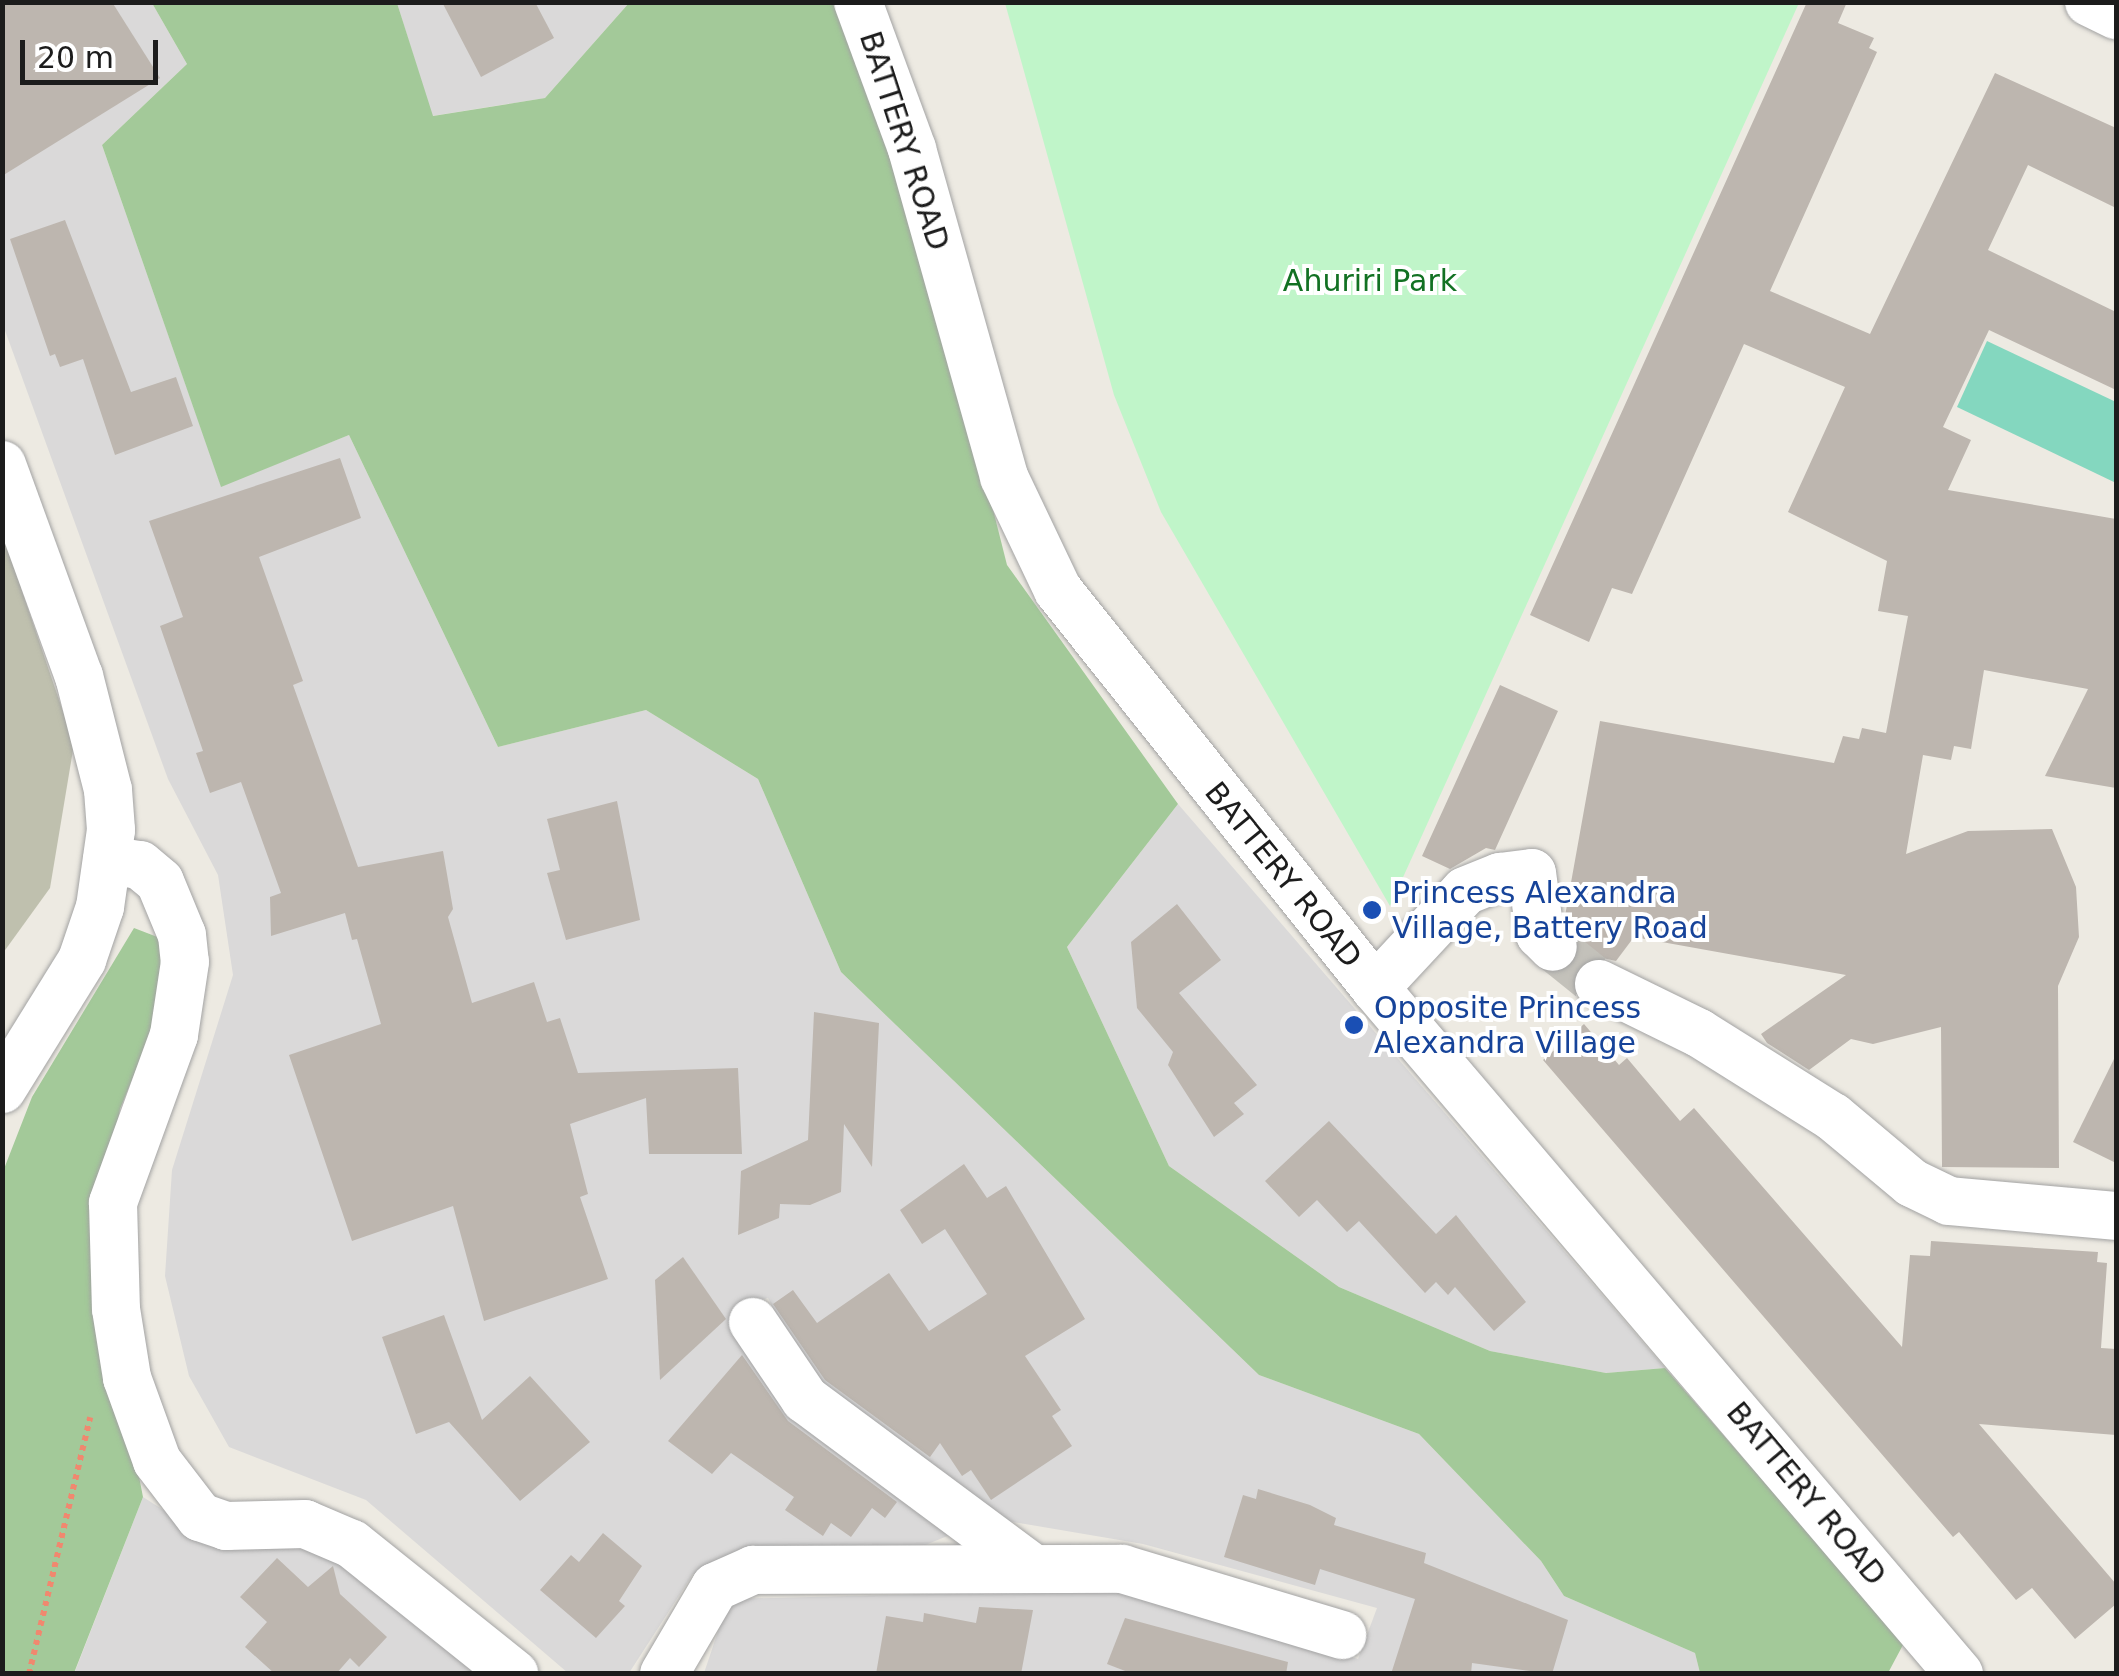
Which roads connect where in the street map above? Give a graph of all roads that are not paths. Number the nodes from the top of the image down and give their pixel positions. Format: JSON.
{"nodes":[{"id":1,"x":858,"y":2,"type":"edge"},
{"id":2,"x":2089,"y":2,"type":"edge"},
{"id":3,"x":2116,"y":15,"type":"edge"},
{"id":4,"x":2,"y":465,"type":"edge"},
{"id":5,"x":107,"y":860,"type":"junction"},
{"id":6,"x":1553,"y":947,"type":"tunnel mouth"},
{"id":7,"x":1598,"y":984,"type":"tunnel mouth"},
{"id":8,"x":1375,"y":988,"type":"junction"},
{"id":9,"x":2,"y":1089,"type":"edge"},
{"id":10,"x":2116,"y":1216,"type":"edge"},
{"id":11,"x":753,"y":1322,"type":"dead end"},
{"id":12,"x":1032,"y":1567,"type":"junction"},
{"id":13,"x":1342,"y":1635,"type":"dead end"},
{"id":14,"x":514,"y":1674,"type":"edge"},
{"id":15,"x":664,"y":1674,"type":"edge"},
{"id":16,"x":1960,"y":1674,"type":"edge"}],
"edges":[{"from":1,"to":8,"type":"street","name":"BATTERY ROAD"},
{"from":2,"to":3,"type":"street"},
{"from":4,"to":5,"type":"street"},
{"from":5,"to":9,"type":"street"},
{"from":5,"to":14,"type":"street"},
{"from":6,"to":8,"type":"street"},
{"from":7,"to":10,"type":"street"},
{"from":8,"to":16,"type":"street","name":"BATTERY ROAD"},
{"from":11,"to":12,"type":"street"},
{"from":12,"to":13,"type":"street"},
{"from":12,"to":15,"type":"street"}]}
